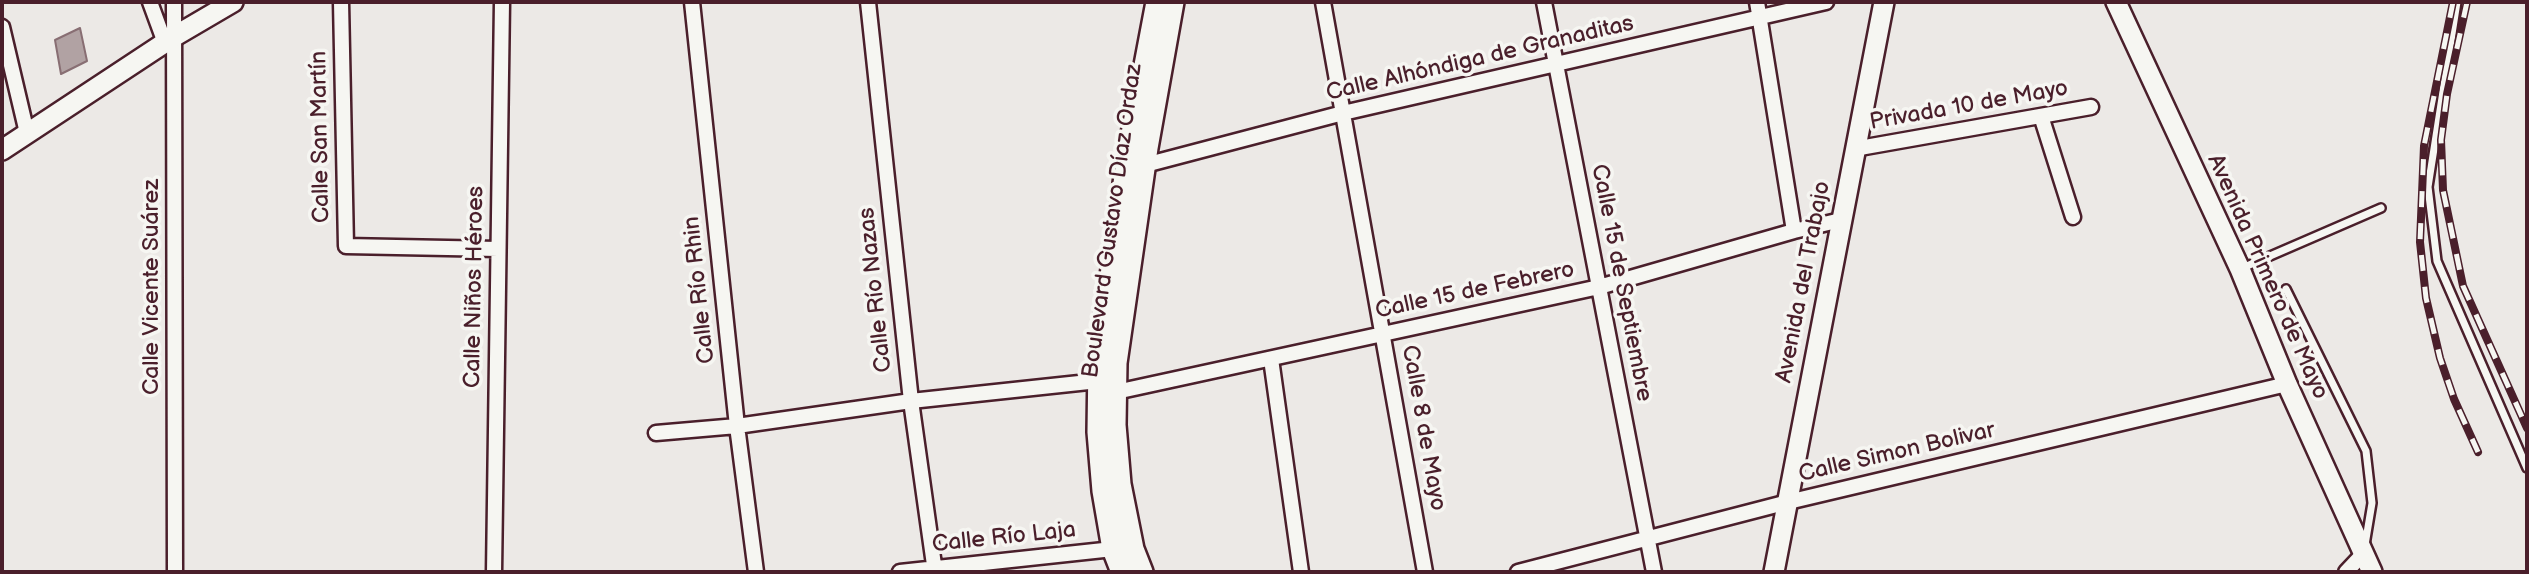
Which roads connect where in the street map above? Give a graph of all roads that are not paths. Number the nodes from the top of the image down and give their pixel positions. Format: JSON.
{"nodes":[{"id":1,"x":150,"y":2,"type":"edge"},
{"id":2,"x":174,"y":2,"type":"edge"},
{"id":3,"x":233,"y":2,"type":"edge"},
{"id":4,"x":341,"y":2,"type":"edge"},
{"id":5,"x":502,"y":2,"type":"edge"},
{"id":6,"x":692,"y":2,"type":"edge"},
{"id":7,"x":868,"y":2,"type":"edge"},
{"id":8,"x":1157,"y":2,"type":"edge"},
{"id":9,"x":1173,"y":2,"type":"edge"},
{"id":10,"x":1323,"y":2,"type":"edge"},
{"id":11,"x":1544,"y":2,"type":"edge"},
{"id":12,"x":1757,"y":2,"type":"edge"},
{"id":13,"x":1826,"y":2,"type":"edge"},
{"id":14,"x":1884,"y":2,"type":"edge"},
{"id":15,"x":2116,"y":2,"type":"edge"},
{"id":16,"x":2457,"y":2,"type":"edge"},
{"id":17,"x":1760,"y":18,"type":"junction"},
{"id":18,"x":2,"y":27,"type":"edge"},
{"id":19,"x":170,"y":39,"type":"junction"},
{"id":20,"x":1556,"y":66,"type":"junction"},
{"id":21,"x":2091,"y":107,"type":"dead end"},
{"id":22,"x":1343,"y":113,"type":"junction"},
{"id":23,"x":2041,"y":116,"type":"junction"},
{"id":24,"x":27,"y":133,"type":"junction"},
{"id":25,"x":1854,"y":149,"type":"junction"},
{"id":26,"x":2,"y":150,"type":"edge"},
{"id":27,"x":1145,"y":165,"type":"junction"},
{"id":28,"x":2381,"y":208,"type":"dead end"},
{"id":29,"x":2073,"y":217,"type":"dead end"},
{"id":30,"x":1840,"y":220,"type":"junction"},
{"id":31,"x":1794,"y":231,"type":"junction"},
{"id":32,"x":498,"y":249,"type":"junction"},
{"id":33,"x":2240,"y":269,"type":"junction"},
{"id":34,"x":1599,"y":287,"type":"junction"},
{"id":35,"x":2286,"y":289,"type":"dead end"},
{"id":36,"x":1384,"y":334,"type":"junction"},
{"id":37,"x":1272,"y":359,"type":"junction"},
{"id":38,"x":2287,"y":384,"type":"junction"},
{"id":39,"x":1107,"y":387,"type":"junction"},
{"id":40,"x":911,"y":401,"type":"junction"},
{"id":41,"x":737,"y":426,"type":"junction"},
{"id":42,"x":656,"y":433,"type":"dead end"},
{"id":43,"x":2527,"y":468,"type":"edge"},
{"id":44,"x":1788,"y":502,"type":"junction"},
{"id":45,"x":1647,"y":539,"type":"junction"},
{"id":46,"x":1114,"y":549,"type":"junction"},
{"id":47,"x":2363,"y":554,"type":"junction"},
{"id":48,"x":935,"y":570,"type":"edge"},
{"id":49,"x":175,"y":572,"type":"edge"},
{"id":50,"x":494,"y":572,"type":"edge"},
{"id":51,"x":756,"y":572,"type":"edge"},
{"id":52,"x":900,"y":572,"type":"edge"},
{"id":53,"x":1122,"y":572,"type":"edge"},
{"id":54,"x":1142,"y":572,"type":"edge"},
{"id":55,"x":1301,"y":572,"type":"edge"},
{"id":56,"x":1425,"y":572,"type":"edge"},
{"id":57,"x":1518,"y":572,"type":"edge"},
{"id":58,"x":1654,"y":572,"type":"edge"},
{"id":59,"x":1774,"y":572,"type":"edge"},
{"id":60,"x":2346,"y":572,"type":"edge"},
{"id":61,"x":2372,"y":572,"type":"edge"}],
"edges":[{"from":1,"to":19,"type":"street"},
{"from":2,"to":19,"type":"street","name":"Calle Vicente Suárez"},
{"from":3,"to":19,"type":"street"},
{"from":4,"to":32,"type":"street","name":"Calle San Martín"},
{"from":5,"to":32,"type":"street","name":"Calle Niños Héroes"},
{"from":6,"to":41,"type":"street","name":"Calle Río Rhin"},
{"from":7,"to":40,"type":"street","name":"Calle Río Nazas"},
{"from":8,"to":39,"type":"main road","name":"Boulevard Gustavo Díaz Ordaz"},
{"from":9,"to":27,"type":"main road","name":"Boulevard Gustavo Díaz Ordaz"},
{"from":10,"to":22,"type":"street","name":"Calle 8 de Mayo"},
{"from":11,"to":20,"type":"street","name":"Calle 15 de Septiembre"},
{"from":12,"to":17,"type":"street"},
{"from":13,"to":17,"type":"street","name":"Calle Alhóndiga de Granaditas"},
{"from":14,"to":25,"type":"street","name":"Avenida del Trabajo"},
{"from":15,"to":33,"type":"street","name":"Avenida Primero de Mayo"},
{"from":16,"to":43,"type":"lane"},
{"from":17,"to":20,"type":"street","name":"Calle Alhóndiga de Granaditas"},
{"from":17,"to":31,"type":"street"},
{"from":18,"to":24,"type":"street"},
{"from":19,"to":24,"type":"street"},
{"from":19,"to":49,"type":"street","name":"Calle Vicente Suárez"},
{"from":20,"to":22,"type":"street","name":"Calle Alhóndiga de Granaditas"},
{"from":20,"to":34,"type":"street","name":"Calle 15 de Septiembre"},
{"from":21,"to":23,"type":"street","name":"Privada 10 de Mayo"},
{"from":22,"to":27,"type":"street","name":"Calle Alhóndiga de Granaditas"},
{"from":22,"to":36,"type":"street","name":"Calle 8 de Mayo"},
{"from":23,"to":25,"type":"street","name":"Privada 10 de Mayo"},
{"from":23,"to":29,"type":"street"},
{"from":24,"to":26,"type":"street"},
{"from":25,"to":30,"type":"street","name":"Avenida del Trabajo"},
{"from":27,"to":39,"type":"main road","name":"Boulevard Gustavo Díaz Ordaz"},
{"from":28,"to":33,"type":"lane"},
{"from":30,"to":31,"type":"street","name":"Calle 15 de Febrero"},
{"from":30,"to":44,"type":"street","name":"Avenida del Trabajo"},
{"from":31,"to":34,"type":"street","name":"Calle 15 de Febrero"},
{"from":32,"to":50,"type":"street","name":"Calle Niños Héroes"},
{"from":33,"to":38,"type":"street","name":"Avenida Primero de Mayo"},
{"from":34,"to":36,"type":"street","name":"Calle 15 de Febrero"},
{"from":34,"to":45,"type":"street","name":"Calle 15 de Septiembre"},
{"from":35,"to":47,"type":"lane"},
{"from":36,"to":37,"type":"street","name":"Calle 15 de Febrero"},
{"from":36,"to":56,"type":"street","name":"Calle 8 de Mayo"},
{"from":37,"to":39,"type":"street","name":"Calle 15 de Febrero"},
{"from":37,"to":55,"type":"street"},
{"from":38,"to":44,"type":"street","name":"Calle Simon Bolivar"},
{"from":38,"to":47,"type":"street","name":"Avenida Primero de Mayo"},
{"from":39,"to":40,"type":"street","name":"Calle 15 de Febrero"},
{"from":39,"to":46,"type":"main road","name":"Boulevard Gustavo Díaz Ordaz"},
{"from":39,"to":54,"type":"main road","name":"Boulevard Gustavo Díaz Ordaz"},
{"from":40,"to":41,"type":"street","name":"Calle 15 de Febrero"},
{"from":40,"to":48,"type":"street","name":"Calle Río Nazas"},
{"from":41,"to":42,"type":"street","name":"Calle 15 de Febrero"},
{"from":41,"to":51,"type":"street","name":"Calle Río Rhin"},
{"from":44,"to":45,"type":"street","name":"Calle Simon Bolivar"},
{"from":44,"to":59,"type":"street","name":"Avenida del Trabajo"},
{"from":45,"to":57,"type":"street","name":"Calle Simon Bolivar"},
{"from":45,"to":58,"type":"street","name":"Calle 15 de Septiembre"},
{"from":46,"to":48,"type":"street","name":"Calle Río Laja"},
{"from":46,"to":53,"type":"main road","name":"Boulevard Gustavo Díaz Ordaz"},
{"from":47,"to":60,"type":"street"},
{"from":47,"to":61,"type":"street","name":"Avenida Primero de Mayo"},
{"from":48,"to":52,"type":"street","name":"Calle Río Laja"}]}
